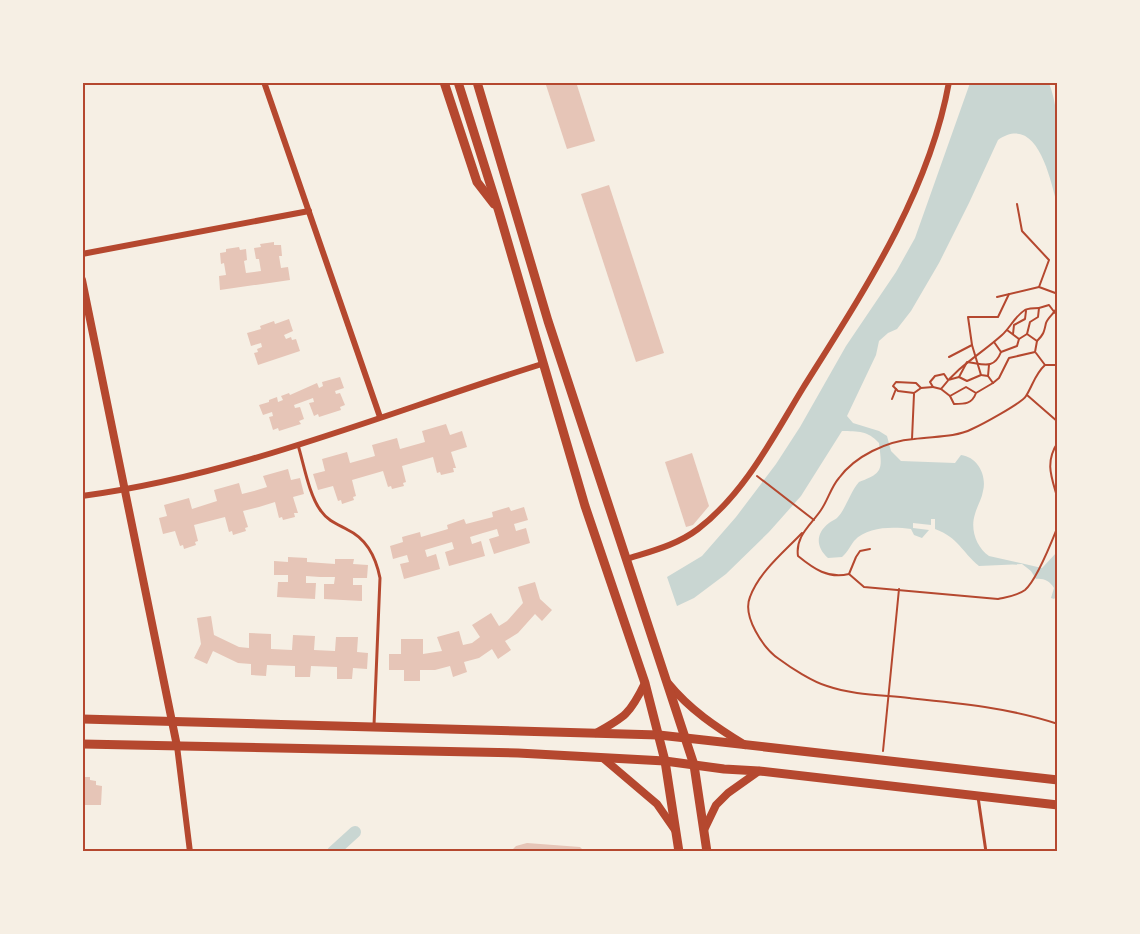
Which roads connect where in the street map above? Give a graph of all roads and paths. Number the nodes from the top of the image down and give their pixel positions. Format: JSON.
{"nodes":[{"id":1,"x":264,"y":82,"type":"edge"},
{"id":2,"x":444,"y":82,"type":"edge"},
{"id":3,"x":458,"y":82,"type":"edge"},
{"id":4,"x":477,"y":82,"type":"edge"},
{"id":5,"x":949,"y":82,"type":"edge"},
{"id":6,"x":1017,"y":204,"type":"dead end"},
{"id":7,"x":309,"y":211,"type":"junction"},
{"id":8,"x":499,"y":212,"type":"junction"},
{"id":9,"x":82,"y":254,"type":"edge"},
{"id":10,"x":82,"y":280,"type":"edge"},
{"id":11,"x":1039,"y":287,"type":"junction"},
{"id":12,"x":1009,"y":294,"type":"junction"},
{"id":13,"x":1058,"y":294,"type":"edge"},
{"id":14,"x":997,"y":297,"type":"dead end"},
{"id":15,"x":1058,"y":306,"type":"edge"},
{"id":16,"x":1039,"y":308,"type":"junction"},
{"id":17,"x":1026,"y":310,"type":"junction"},
{"id":18,"x":1055,"y":313,"type":"junction"},
{"id":19,"x":1019,"y":315,"type":"junction"},
{"id":20,"x":1038,"y":317,"type":"junction"},
{"id":21,"x":1025,"y":319,"type":"junction"},
{"id":22,"x":1047,"y":321,"type":"junction"},
{"id":23,"x":1030,"y":322,"type":"junction"},
{"id":24,"x":1007,"y":330,"type":"junction"},
{"id":25,"x":1013,"y":334,"type":"junction"},
{"id":26,"x":1027,"y":334,"type":"junction"},
{"id":27,"x":1019,"y":339,"type":"junction"},
{"id":28,"x":1037,"y":341,"type":"junction"},
{"id":29,"x":994,"y":342,"type":"junction"},
{"id":30,"x":972,"y":345,"type":"junction"},
{"id":31,"x":1000,"y":352,"type":"junction"},
{"id":32,"x":1035,"y":352,"type":"junction"},
{"id":33,"x":975,"y":355,"type":"junction"},
{"id":34,"x":949,"y":357,"type":"dead end"},
{"id":35,"x":967,"y":362,"type":"junction"},
{"id":36,"x":977,"y":363,"type":"junction"},
{"id":37,"x":542,"y":364,"type":"junction"},
{"id":38,"x":990,"y":365,"type":"junction"},
{"id":39,"x":1045,"y":365,"type":"junction"},
{"id":40,"x":1058,"y":365,"type":"edge"},
{"id":41,"x":981,"y":375,"type":"junction"},
{"id":42,"x":988,"y":376,"type":"junction"},
{"id":43,"x":959,"y":377,"type":"junction"},
{"id":44,"x":948,"y":380,"type":"junction"},
{"id":45,"x":967,"y":381,"type":"junction"},
{"id":46,"x":993,"y":383,"type":"junction"},
{"id":47,"x":933,"y":387,"type":"junction"},
{"id":48,"x":966,"y":387,"type":"junction"},
{"id":49,"x":921,"y":388,"type":"junction"},
{"id":50,"x":896,"y":389,"type":"junction"},
{"id":51,"x":941,"y":389,"type":"junction"},
{"id":52,"x":914,"y":393,"type":"junction"},
{"id":53,"x":976,"y":393,"type":"junction"},
{"id":54,"x":1027,"y":395,"type":"junction"},
{"id":55,"x":950,"y":396,"type":"junction"},
{"id":56,"x":892,"y":399,"type":"dead end"},
{"id":57,"x":380,"y":417,"type":"junction"},
{"id":58,"x":1058,"y":422,"type":"edge"},
{"id":59,"x":912,"y":439,"type":"junction"},
{"id":60,"x":1058,"y":442,"type":"edge"},
{"id":61,"x":297,"y":444,"type":"junction"},
{"id":62,"x":760,"y":477,"type":"dead end"},
{"id":63,"x":125,"y":490,"type":"junction"},
{"id":64,"x":82,"y":496,"type":"edge"},
{"id":65,"x":1058,"y":500,"type":"edge"},
{"id":66,"x":814,"y":520,"type":"junction"},
{"id":67,"x":1058,"y":526,"type":"edge"},
{"id":68,"x":802,"y":533,"type":"junction"},
{"id":69,"x":870,"y":549,"type":"dead end"},
{"id":70,"x":627,"y":559,"type":"junction"},
{"id":71,"x":849,"y":574,"type":"junction"},
{"id":72,"x":899,"y":589,"type":"junction"},
{"id":73,"x":668,"y":682,"type":"junction"},
{"id":74,"x":645,"y":683,"type":"junction"},
{"id":75,"x":889,"y":696,"type":"junction"},
{"id":76,"x":82,"y":718,"type":"edge"},
{"id":77,"x":172,"y":721,"type":"junction"},
{"id":78,"x":1058,"y":724,"type":"edge"},
{"id":79,"x":374,"y":727,"type":"junction"},
{"id":80,"x":596,"y":734,"type":"junction"},
{"id":81,"x":659,"y":735,"type":"junction"},
{"id":82,"x":686,"y":737,"type":"junction"},
{"id":83,"x":82,"y":744,"type":"edge"},
{"id":84,"x":746,"y":745,"type":"junction"},
{"id":85,"x":177,"y":746,"type":"junction"},
{"id":86,"x":604,"y":759,"type":"junction"},
{"id":87,"x":883,"y":759,"type":"junction"},
{"id":88,"x":665,"y":761,"type":"junction"},
{"id":89,"x":694,"y":765,"type":"junction"},
{"id":90,"x":759,"y":771,"type":"junction"},
{"id":91,"x":1058,"y":780,"type":"edge"},
{"id":92,"x":978,"y":795,"type":"junction"},
{"id":93,"x":1058,"y":805,"type":"edge"},
{"id":94,"x":704,"y":830,"type":"junction"},
{"id":95,"x":676,"y":831,"type":"junction"},
{"id":96,"x":190,"y":852,"type":"edge"},
{"id":97,"x":679,"y":852,"type":"edge"},
{"id":98,"x":707,"y":852,"type":"edge"},
{"id":99,"x":986,"y":852,"type":"edge"}],
"edges":[{"from":1,"to":7,"type":"street"},
{"from":2,"to":8,"type":"main road"},
{"from":3,"to":8,"type":"main road"},
{"from":4,"to":70,"type":"main road"},
{"from":5,"to":70,"type":"street"},
{"from":6,"to":11,"type":"path"},
{"from":7,"to":9,"type":"street"},
{"from":7,"to":57,"type":"street"},
{"from":8,"to":37,"type":"main road"},
{"from":10,"to":63,"type":"street"},
{"from":11,"to":12,"type":"path"},
{"from":11,"to":13,"type":"path"},
{"from":12,"to":14,"type":"path"},
{"from":12,"to":30,"type":"path"},
{"from":15,"to":18,"type":"path"},
{"from":16,"to":17,"type":"path"},
{"from":16,"to":18,"type":"path"},
{"from":16,"to":20,"type":"path"},
{"from":17,"to":19,"type":"path"},
{"from":17,"to":21,"type":"path"},
{"from":18,"to":22,"type":"path"},
{"from":19,"to":21,"type":"path"},
{"from":19,"to":24,"type":"path"},
{"from":20,"to":22,"type":"path"},
{"from":20,"to":23,"type":"path"},
{"from":21,"to":23,"type":"path"},
{"from":21,"to":25,"type":"path"},
{"from":22,"to":28,"type":"path"},
{"from":23,"to":26,"type":"path"},
{"from":24,"to":25,"type":"path"},
{"from":24,"to":29,"type":"path"},
{"from":25,"to":27,"type":"path"},
{"from":26,"to":27,"type":"path"},
{"from":26,"to":28,"type":"path"},
{"from":27,"to":31,"type":"path"},
{"from":28,"to":32,"type":"path"},
{"from":29,"to":31,"type":"path"},
{"from":29,"to":33,"type":"path"},
{"from":30,"to":33,"type":"path"},
{"from":30,"to":34,"type":"path"},
{"from":31,"to":38,"type":"path"},
{"from":32,"to":39,"type":"path"},
{"from":32,"to":46,"type":"path"},
{"from":33,"to":35,"type":"path"},
{"from":33,"to":36,"type":"path"},
{"from":35,"to":36,"type":"path"},
{"from":35,"to":43,"type":"path"},
{"from":35,"to":44,"type":"path"},
{"from":36,"to":38,"type":"path"},
{"from":36,"to":41,"type":"path"},
{"from":37,"to":57,"type":"street"},
{"from":37,"to":74,"type":"main road"},
{"from":38,"to":42,"type":"path"},
{"from":39,"to":40,"type":"path"},
{"from":39,"to":54,"type":"path"},
{"from":41,"to":42,"type":"path"},
{"from":41,"to":45,"type":"path"},
{"from":42,"to":46,"type":"path"},
{"from":43,"to":44,"type":"path"},
{"from":43,"to":45,"type":"path"},
{"from":44,"to":47,"type":"path"},
{"from":44,"to":51,"type":"path"},
{"from":45,"to":48,"type":"path"},
{"from":46,"to":53,"type":"path"},
{"from":47,"to":49,"type":"path"},
{"from":47,"to":51,"type":"path"},
{"from":48,"to":53,"type":"path"},
{"from":48,"to":55,"type":"path"},
{"from":49,"to":50,"type":"path"},
{"from":49,"to":52,"type":"path"},
{"from":50,"to":52,"type":"path"},
{"from":50,"to":56,"type":"path"},
{"from":51,"to":55,"type":"path"},
{"from":52,"to":59,"type":"path"},
{"from":53,"to":55,"type":"path"},
{"from":54,"to":58,"type":"path"},
{"from":54,"to":59,"type":"path"},
{"from":57,"to":61,"type":"street"},
{"from":59,"to":66,"type":"path"},
{"from":60,"to":65,"type":"path"},
{"from":61,"to":63,"type":"street"},
{"from":61,"to":79,"type":"lane"},
{"from":62,"to":66,"type":"path"},
{"from":63,"to":64,"type":"street"},
{"from":63,"to":77,"type":"street"},
{"from":66,"to":68,"type":"path"},
{"from":67,"to":72,"type":"path"},
{"from":68,"to":71,"type":"path"},
{"from":68,"to":75,"type":"path"},
{"from":69,"to":71,"type":"path"},
{"from":70,"to":73,"type":"main road"},
{"from":71,"to":72,"type":"path"},
{"from":72,"to":75,"type":"path"},
{"from":73,"to":82,"type":"main road"},
{"from":73,"to":84,"type":"street"},
{"from":74,"to":80,"type":"street"},
{"from":74,"to":81,"type":"main road"},
{"from":75,"to":78,"type":"path"},
{"from":75,"to":87,"type":"path"},
{"from":76,"to":77,"type":"main road"},
{"from":77,"to":79,"type":"main road"},
{"from":77,"to":85,"type":"street"},
{"from":79,"to":80,"type":"main road"},
{"from":80,"to":81,"type":"main road"},
{"from":81,"to":82,"type":"main road"},
{"from":81,"to":88,"type":"main road"},
{"from":82,"to":84,"type":"main road"},
{"from":82,"to":89,"type":"main road"},
{"from":83,"to":85,"type":"main road"},
{"from":84,"to":87,"type":"main road"},
{"from":85,"to":86,"type":"main road"},
{"from":85,"to":96,"type":"street"},
{"from":86,"to":88,"type":"main road"},
{"from":86,"to":95,"type":"street"},
{"from":87,"to":91,"type":"main road"},
{"from":88,"to":89,"type":"main road"},
{"from":88,"to":95,"type":"main road"},
{"from":89,"to":90,"type":"main road"},
{"from":89,"to":94,"type":"main road"},
{"from":90,"to":92,"type":"main road"},
{"from":90,"to":94,"type":"street"},
{"from":92,"to":93,"type":"main road"},
{"from":92,"to":99,"type":"lane"},
{"from":94,"to":98,"type":"main road"},
{"from":95,"to":97,"type":"main road"}]}
